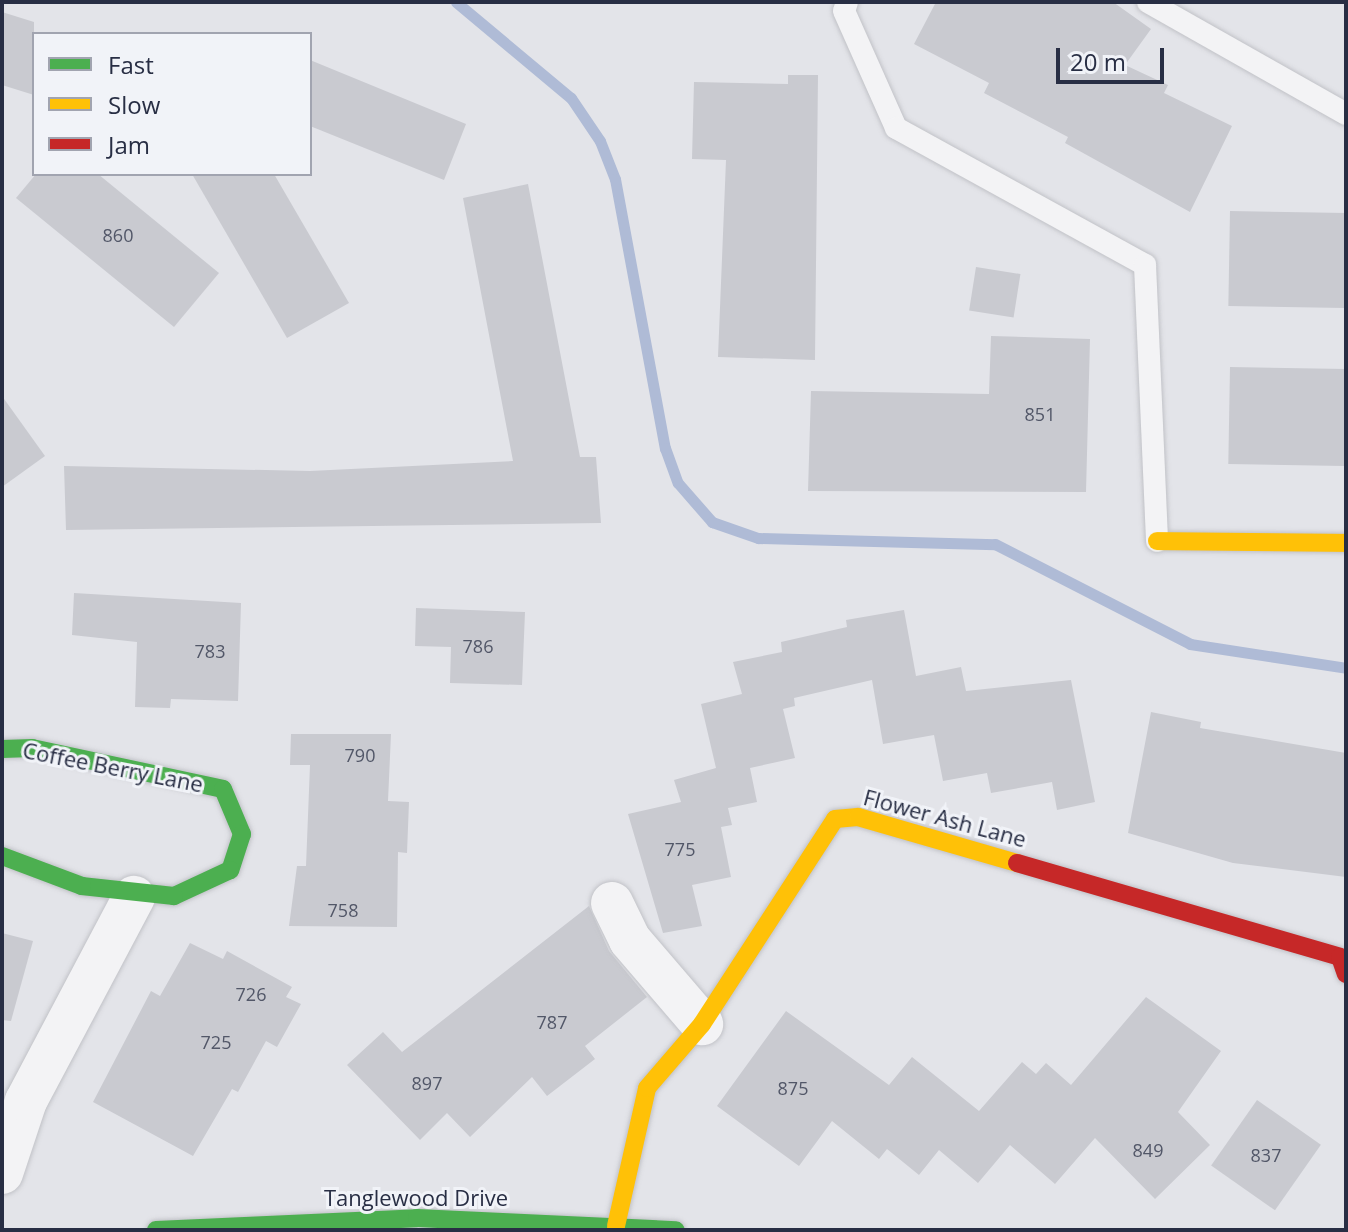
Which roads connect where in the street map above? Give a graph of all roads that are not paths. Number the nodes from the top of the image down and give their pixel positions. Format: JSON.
{"nodes":[{"id":1,"x":847,"y":2,"type":"edge"},
{"id":2,"x":1148,"y":2,"type":"edge"},
{"id":3,"x":1346,"y":114,"type":"edge"},
{"id":4,"x":1157,"y":541,"type":"joint"},
{"id":5,"x":1346,"y":543,"type":"edge"},
{"id":6,"x":2,"y":749,"type":"edge"},
{"id":7,"x":2,"y":856,"type":"edge"},
{"id":8,"x":134,"y":897,"type":"junction"},
{"id":9,"x":612,"y":903,"type":"dead end"},
{"id":10,"x":1346,"y":974,"type":"edge"},
{"id":11,"x":702,"y":1024,"type":"junction"},
{"id":12,"x":2,"y":1173,"type":"edge"},
{"id":13,"x":417,"y":1224,"type":"edge"},
{"id":14,"x":616,"y":1226,"type":"junction"},
{"id":15,"x":156,"y":1230,"type":"edge"},
{"id":16,"x":676,"y":1230,"type":"edge"}],
"edges":[{"from":1,"to":4,"type":"lane"},
{"from":2,"to":3,"type":"lane"},
{"from":4,"to":5,"type":"street"},
{"from":6,"to":8,"type":"street","name":"Coffee Berry Lane"},
{"from":7,"to":8,"type":"street","name":"Coffee Berry Lane"},
{"from":8,"to":12,"type":"street"},
{"from":9,"to":11,"type":"street"},
{"from":10,"to":11,"type":"street","name":"Flower Ash Lane"},
{"from":11,"to":14,"type":"street","name":"Flower Ash Lane"},
{"from":13,"to":14,"type":"street","name":"Tanglewood Drive"},
{"from":13,"to":15,"type":"street","name":"Tanglewood Drive"},
{"from":14,"to":16,"type":"street","name":"Tanglewood Drive"}]}
